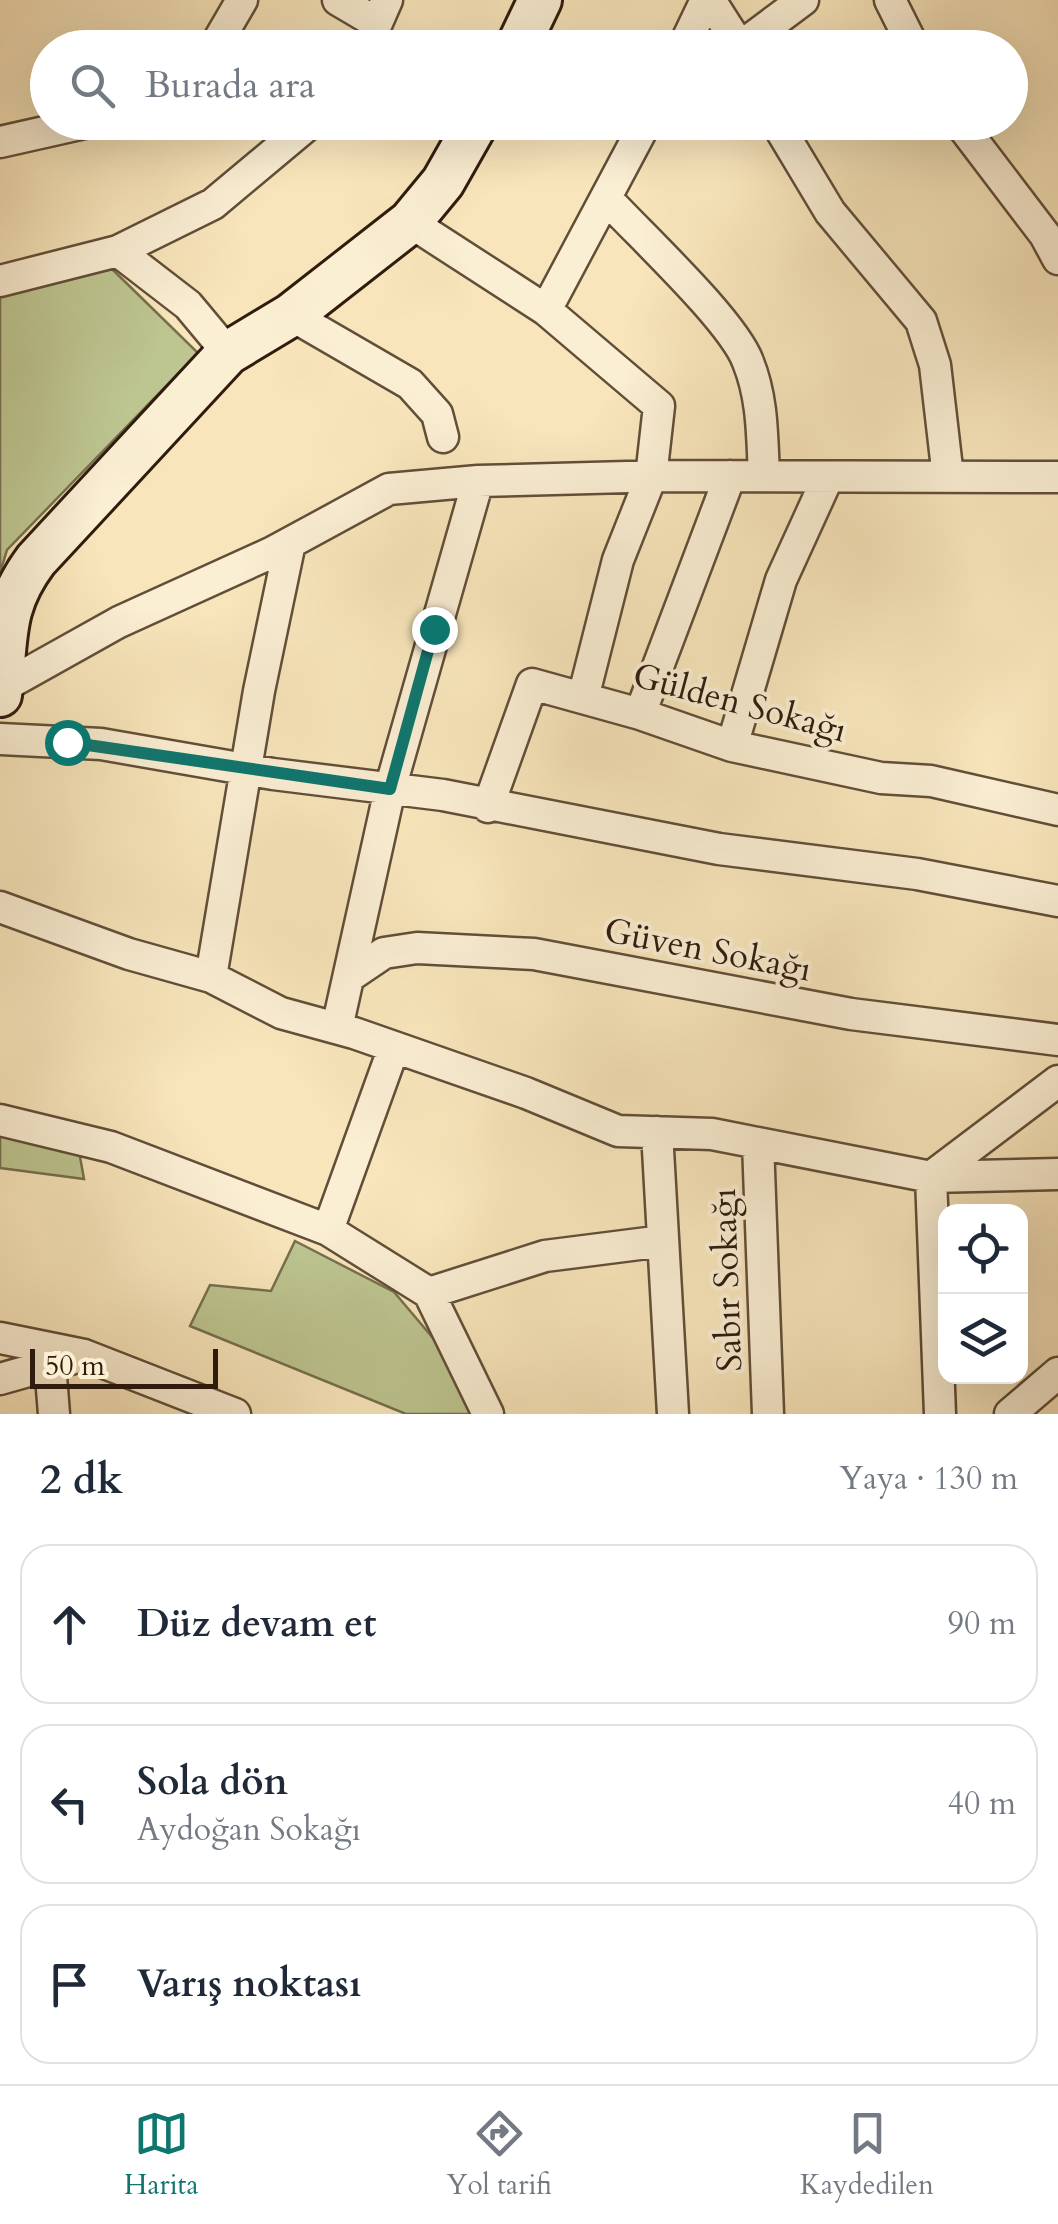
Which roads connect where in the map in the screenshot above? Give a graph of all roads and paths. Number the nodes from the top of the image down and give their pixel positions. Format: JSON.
{"nodes":[{"id":1,"x":242,"y":0,"type":"edge"},
{"id":2,"x":338,"y":0,"type":"edge"},
{"id":3,"x":540,"y":0,"type":"edge"},
{"id":4,"x":708,"y":0,"type":"edge"},
{"id":5,"x":803,"y":0,"type":"edge"},
{"id":6,"x":890,"y":0,"type":"edge"},
{"id":7,"x":377,"y":23,"type":"edge"},
{"id":8,"x":224,"y":30,"type":"edge"},
{"id":9,"x":526,"y":30,"type":"edge"},
{"id":10,"x":692,"y":30,"type":"edge"},
{"id":11,"x":728,"y":30,"type":"edge"},
{"id":12,"x":763,"y":30,"type":"edge"},
{"id":13,"x":905,"y":30,"type":"edge"},
{"id":14,"x":30,"y":135,"type":"edge"},
{"id":15,"x":289,"y":140,"type":"edge"},
{"id":16,"x":466,"y":140,"type":"edge"},
{"id":17,"x":637,"y":140,"type":"edge"},
{"id":18,"x":787,"y":140,"type":"edge"},
{"id":19,"x":973,"y":140,"type":"edge"},
{"id":20,"x":0,"y":142,"type":"edge"},
{"id":21,"x":606,"y":198,"type":"junction"},
{"id":22,"x":410,"y":222,"type":"junction"},
{"id":23,"x":118,"y":251,"type":"junction"},
{"id":24,"x":1058,"y":259,"type":"edge"},
{"id":25,"x":0,"y":281,"type":"edge"},
{"id":26,"x":546,"y":310,"type":"junction"},
{"id":27,"x":291,"y":315,"type":"junction"},
{"id":28,"x":228,"y":353,"type":"junction"},
{"id":29,"x":444,"y":436,"type":"dead end"},
{"id":30,"x":730,"y":476,"type":"junction"},
{"id":31,"x":764,"y":476,"type":"junction"},
{"id":32,"x":828,"y":476,"type":"junction"},
{"id":33,"x":651,"y":477,"type":"junction"},
{"id":34,"x":948,"y":477,"type":"junction"},
{"id":35,"x":1058,"y":478,"type":"edge"},
{"id":36,"x":478,"y":481,"type":"junction"},
{"id":37,"x":290,"y":543,"type":"junction"},
{"id":38,"x":0,"y":692,"type":"edge"},
{"id":39,"x":583,"y":698,"type":"junction"},
{"id":40,"x":640,"y":714,"type":"junction"},
{"id":41,"x":0,"y":740,"type":"edge"},
{"id":42,"x":732,"y":746,"type":"junction"},
{"id":43,"x":248,"y":770,"type":"junction"},
{"id":44,"x":390,"y":789,"type":"junction"},
{"id":45,"x":488,"y":807,"type":"junction"},
{"id":46,"x":1058,"y":810,"type":"edge"},
{"id":47,"x":1058,"y":901,"type":"edge"},
{"id":48,"x":0,"y":907,"type":"edge"},
{"id":49,"x":350,"y":976,"type":"junction"},
{"id":50,"x":211,"y":977,"type":"junction"},
{"id":51,"x":337,"y":1028,"type":"junction"},
{"id":52,"x":1058,"y":1040,"type":"edge"},
{"id":53,"x":394,"y":1047,"type":"junction"},
{"id":54,"x":1058,"y":1081,"type":"edge"},
{"id":55,"x":0,"y":1120,"type":"edge"},
{"id":56,"x":656,"y":1132,"type":"junction"},
{"id":57,"x":758,"y":1143,"type":"junction"},
{"id":58,"x":1058,"y":1174,"type":"edge"},
{"id":59,"x":931,"y":1177,"type":"junction"},
{"id":60,"x":328,"y":1230,"type":"junction"},
{"id":61,"x":663,"y":1241,"type":"junction"},
{"id":62,"x":429,"y":1294,"type":"junction"},
{"id":63,"x":0,"y":1338,"type":"edge"},
{"id":64,"x":84,"y":1356,"type":"junction"},
{"id":65,"x":50,"y":1364,"type":"junction"},
{"id":66,"x":1058,"y":1373,"type":"edge"},
{"id":67,"x":0,"y":1379,"type":"edge"},
{"id":68,"x":54,"y":1414,"type":"edge"},
{"id":69,"x":235,"y":1414,"type":"edge"},
{"id":70,"x":488,"y":1414,"type":"edge"},
{"id":71,"x":674,"y":1414,"type":"edge"},
{"id":72,"x":768,"y":1414,"type":"edge"},
{"id":73,"x":940,"y":1414,"type":"edge"},
{"id":74,"x":1010,"y":1414,"type":"edge"}],
"edges":[{"from":1,"to":8,"type":"street"},
{"from":2,"to":7,"type":"street"},
{"from":3,"to":9,"type":"main road"},
{"from":4,"to":10,"type":"street"},
{"from":4,"to":11,"type":"street"},
{"from":5,"to":12,"type":"street"},
{"from":6,"to":13,"type":"street"},
{"from":14,"to":20,"type":"street"},
{"from":15,"to":23,"type":"street"},
{"from":16,"to":22,"type":"main road"},
{"from":17,"to":21,"type":"street"},
{"from":18,"to":34,"type":"street"},
{"from":19,"to":24,"type":"street"},
{"from":21,"to":26,"type":"street"},
{"from":21,"to":31,"type":"street"},
{"from":22,"to":26,"type":"street"},
{"from":22,"to":27,"type":"main road"},
{"from":23,"to":25,"type":"street"},
{"from":23,"to":28,"type":"street"},
{"from":26,"to":33,"type":"street"},
{"from":27,"to":28,"type":"main road"},
{"from":27,"to":29,"type":"street"},
{"from":28,"to":38,"type":"main road"},
{"from":30,"to":31,"type":"street"},
{"from":30,"to":33,"type":"street"},
{"from":30,"to":40,"type":"street"},
{"from":31,"to":32,"type":"street"},
{"from":32,"to":34,"type":"street"},
{"from":32,"to":42,"type":"street"},
{"from":33,"to":36,"type":"street"},
{"from":33,"to":39,"type":"street"},
{"from":34,"to":35,"type":"street"},
{"from":36,"to":37,"type":"street"},
{"from":36,"to":44,"type":"street"},
{"from":37,"to":38,"type":"street"},
{"from":37,"to":43,"type":"street"},
{"from":39,"to":40,"type":"street","name":"Gülden Sokağı"},
{"from":39,"to":45,"type":"street","name":"Gülden Sokağı"},
{"from":40,"to":42,"type":"street","name":"Gülden Sokağı"},
{"from":41,"to":43,"type":"street"},
{"from":42,"to":46,"type":"street","name":"Gülden Sokağı"},
{"from":43,"to":44,"type":"street"},
{"from":43,"to":50,"type":"street"},
{"from":44,"to":45,"type":"street"},
{"from":44,"to":49,"type":"street"},
{"from":45,"to":47,"type":"street"},
{"from":48,"to":50,"type":"street"},
{"from":49,"to":51,"type":"street"},
{"from":49,"to":52,"type":"street","name":"Güven Sokağı"},
{"from":50,"to":51,"type":"street"},
{"from":51,"to":53,"type":"street"},
{"from":53,"to":56,"type":"street"},
{"from":53,"to":60,"type":"street"},
{"from":54,"to":59,"type":"street"},
{"from":55,"to":60,"type":"street"},
{"from":56,"to":57,"type":"street"},
{"from":56,"to":61,"type":"street"},
{"from":57,"to":59,"type":"street"},
{"from":57,"to":72,"type":"street","name":"Sabır Sokağı"},
{"from":58,"to":59,"type":"street"},
{"from":59,"to":73,"type":"street"},
{"from":60,"to":62,"type":"street"},
{"from":61,"to":62,"type":"street"},
{"from":61,"to":71,"type":"street"},
{"from":62,"to":70,"type":"street"},
{"from":63,"to":64,"type":"street"},
{"from":64,"to":65,"type":"street"},
{"from":64,"to":69,"type":"street"},
{"from":65,"to":67,"type":"street"},
{"from":65,"to":68,"type":"street"},
{"from":66,"to":74,"type":"street"}]}
